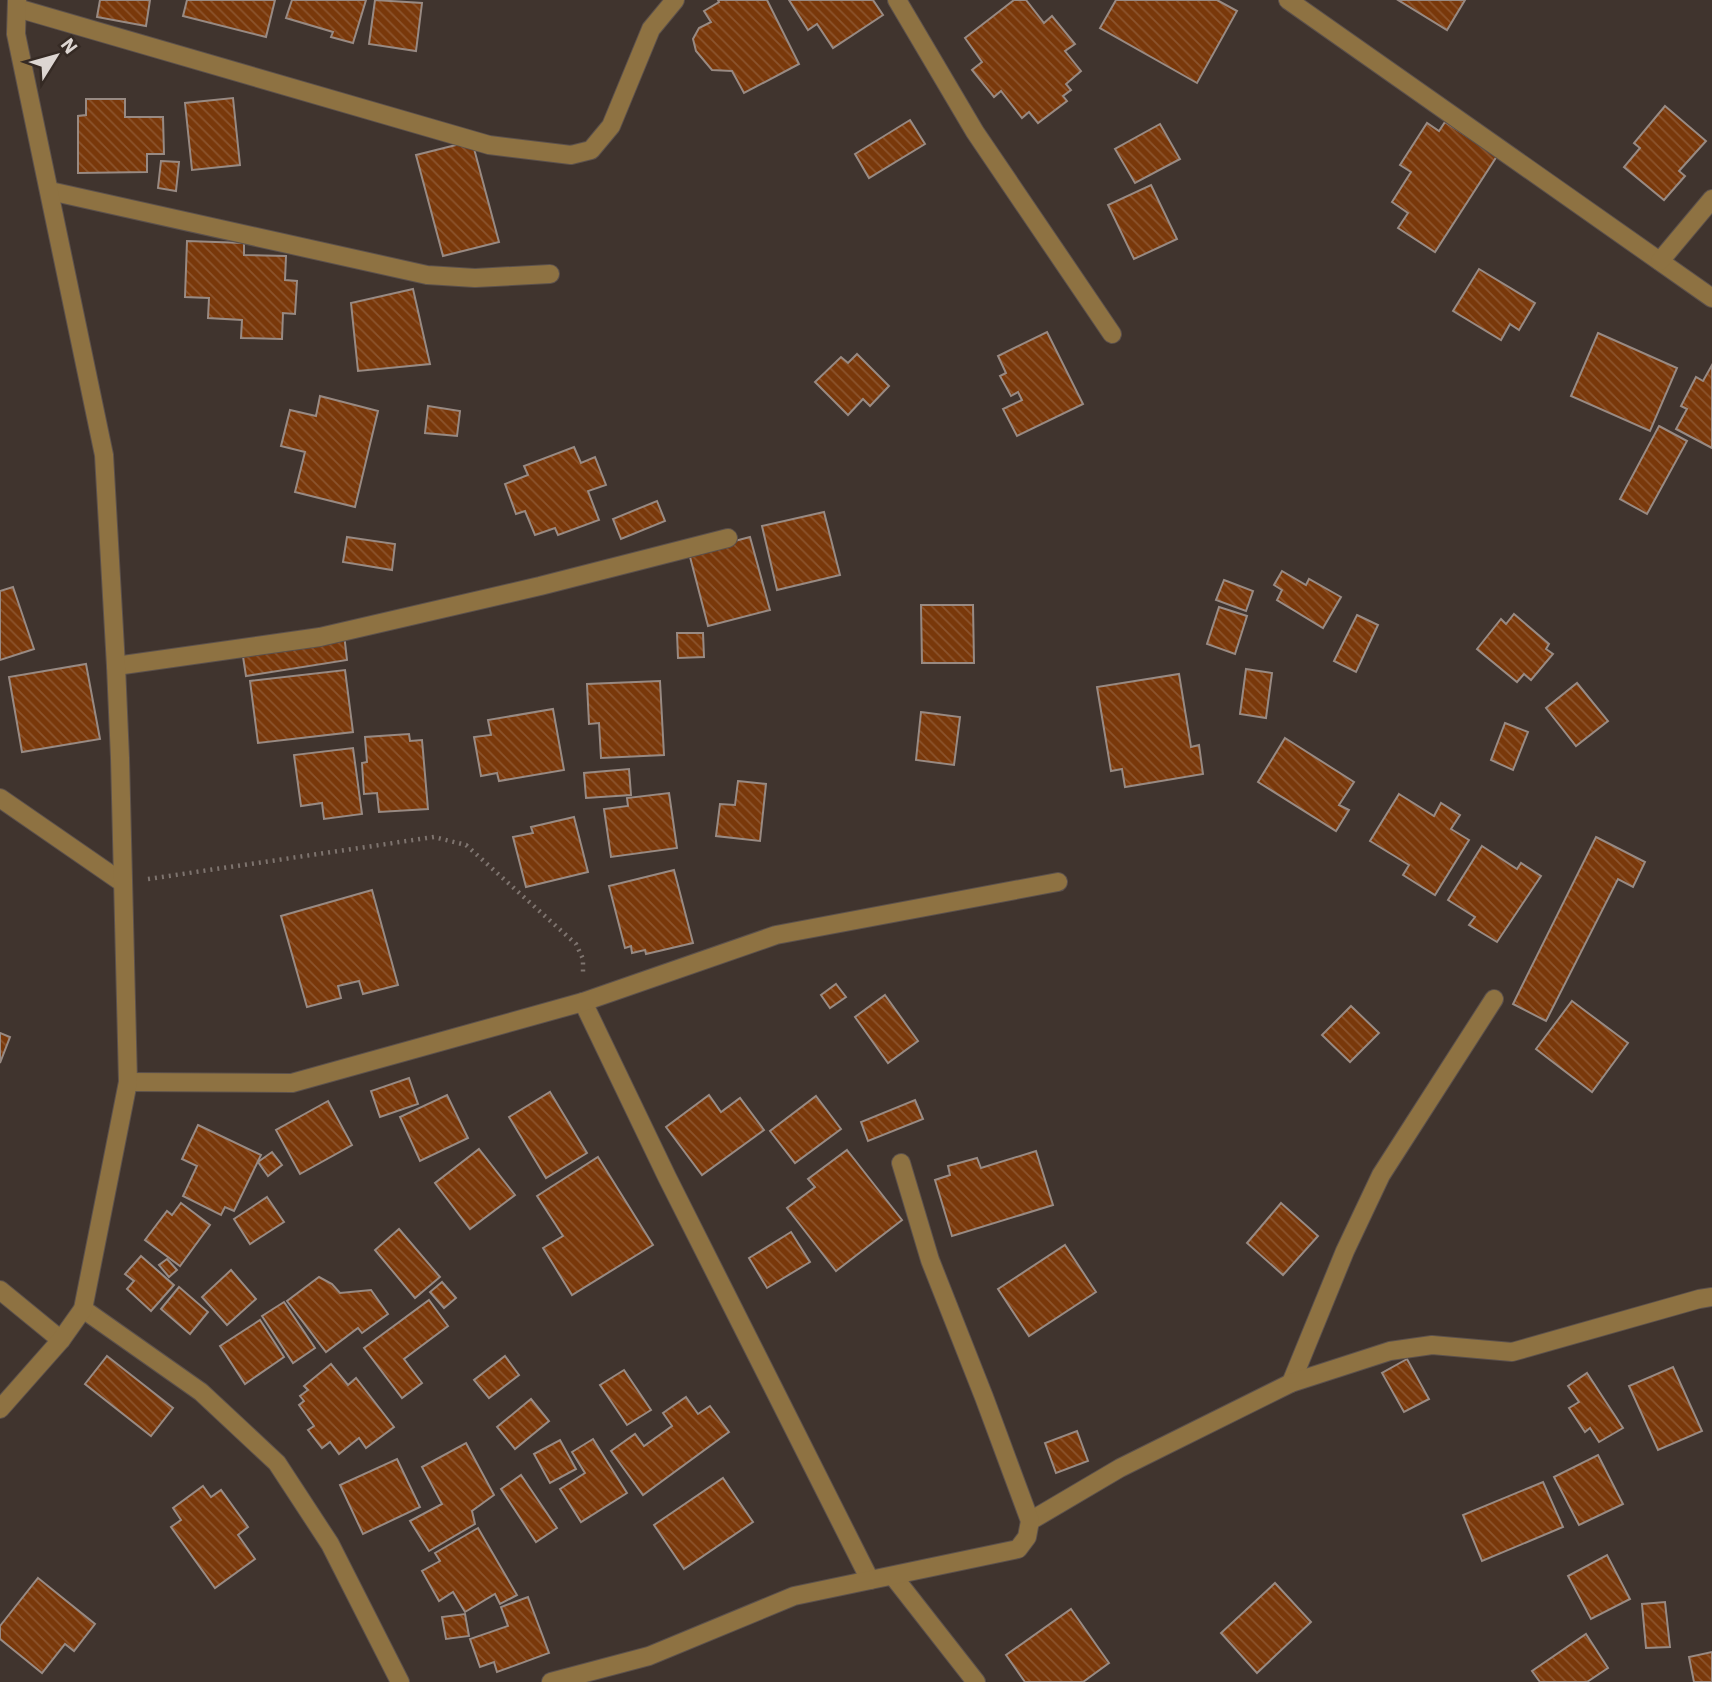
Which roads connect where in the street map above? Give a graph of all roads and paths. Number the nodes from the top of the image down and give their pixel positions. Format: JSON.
{"nodes":[{"id":1,"x":675,"y":0,"type":"edge"},
{"id":2,"x":897,"y":0,"type":"edge"},
{"id":3,"x":1288,"y":0,"type":"edge"},
{"id":4,"x":17,"y":4,"type":"edge"},
{"id":5,"x":8,"y":37,"type":"edge"},
{"id":6,"x":50,"y":191,"type":"junction"},
{"id":7,"x":1712,"y":200,"type":"edge"},
{"id":8,"x":1660,"y":261,"type":"junction"},
{"id":9,"x":550,"y":274,"type":"dead end"},
{"id":10,"x":1712,"y":298,"type":"edge"},
{"id":11,"x":1112,"y":334,"type":"dead end"},
{"id":12,"x":728,"y":538,"type":"dead end"},
{"id":13,"x":116,"y":666,"type":"junction"},
{"id":14,"x":0,"y":798,"type":"edge"},
{"id":15,"x":1058,"y":882,"type":"dead end"},
{"id":16,"x":123,"y":883,"type":"junction"},
{"id":17,"x":1494,"y":999,"type":"dead end"},
{"id":18,"x":583,"y":1002,"type":"junction"},
{"id":19,"x":128,"y":1082,"type":"junction"},
{"id":20,"x":901,"y":1163,"type":"dead end"},
{"id":21,"x":0,"y":1290,"type":"edge"},
{"id":22,"x":1712,"y":1297,"type":"edge"},
{"id":23,"x":83,"y":1309,"type":"junction"},
{"id":24,"x":61,"y":1340,"type":"junction"},
{"id":25,"x":1291,"y":1383,"type":"junction"},
{"id":26,"x":0,"y":1409,"type":"edge"},
{"id":27,"x":1030,"y":1521,"type":"junction"},
{"id":28,"x":893,"y":1576,"type":"junction"},
{"id":29,"x":870,"y":1580,"type":"junction"},
{"id":30,"x":400,"y":1682,"type":"edge"},
{"id":31,"x":551,"y":1682,"type":"edge"},
{"id":32,"x":976,"y":1682,"type":"edge"}],
"edges":[{"from":1,"to":4,"type":"street"},
{"from":2,"to":11,"type":"street"},
{"from":3,"to":8,"type":"street"},
{"from":4,"to":5,"type":"street"},
{"from":5,"to":6,"type":"street"},
{"from":6,"to":9,"type":"street"},
{"from":6,"to":13,"type":"street"},
{"from":7,"to":8,"type":"street"},
{"from":8,"to":10,"type":"street"},
{"from":12,"to":13,"type":"street"},
{"from":13,"to":16,"type":"street"},
{"from":14,"to":16,"type":"street"},
{"from":15,"to":18,"type":"street"},
{"from":16,"to":18,"type":"path"},
{"from":16,"to":19,"type":"street"},
{"from":17,"to":25,"type":"street"},
{"from":18,"to":19,"type":"street"},
{"from":18,"to":29,"type":"street"},
{"from":19,"to":23,"type":"street"},
{"from":20,"to":27,"type":"street"},
{"from":21,"to":24,"type":"street"},
{"from":22,"to":25,"type":"street"},
{"from":23,"to":24,"type":"street"},
{"from":23,"to":30,"type":"street"},
{"from":24,"to":26,"type":"street"},
{"from":25,"to":27,"type":"street"},
{"from":27,"to":28,"type":"street"},
{"from":28,"to":29,"type":"street"},
{"from":28,"to":32,"type":"street"},
{"from":29,"to":31,"type":"street"}]}
